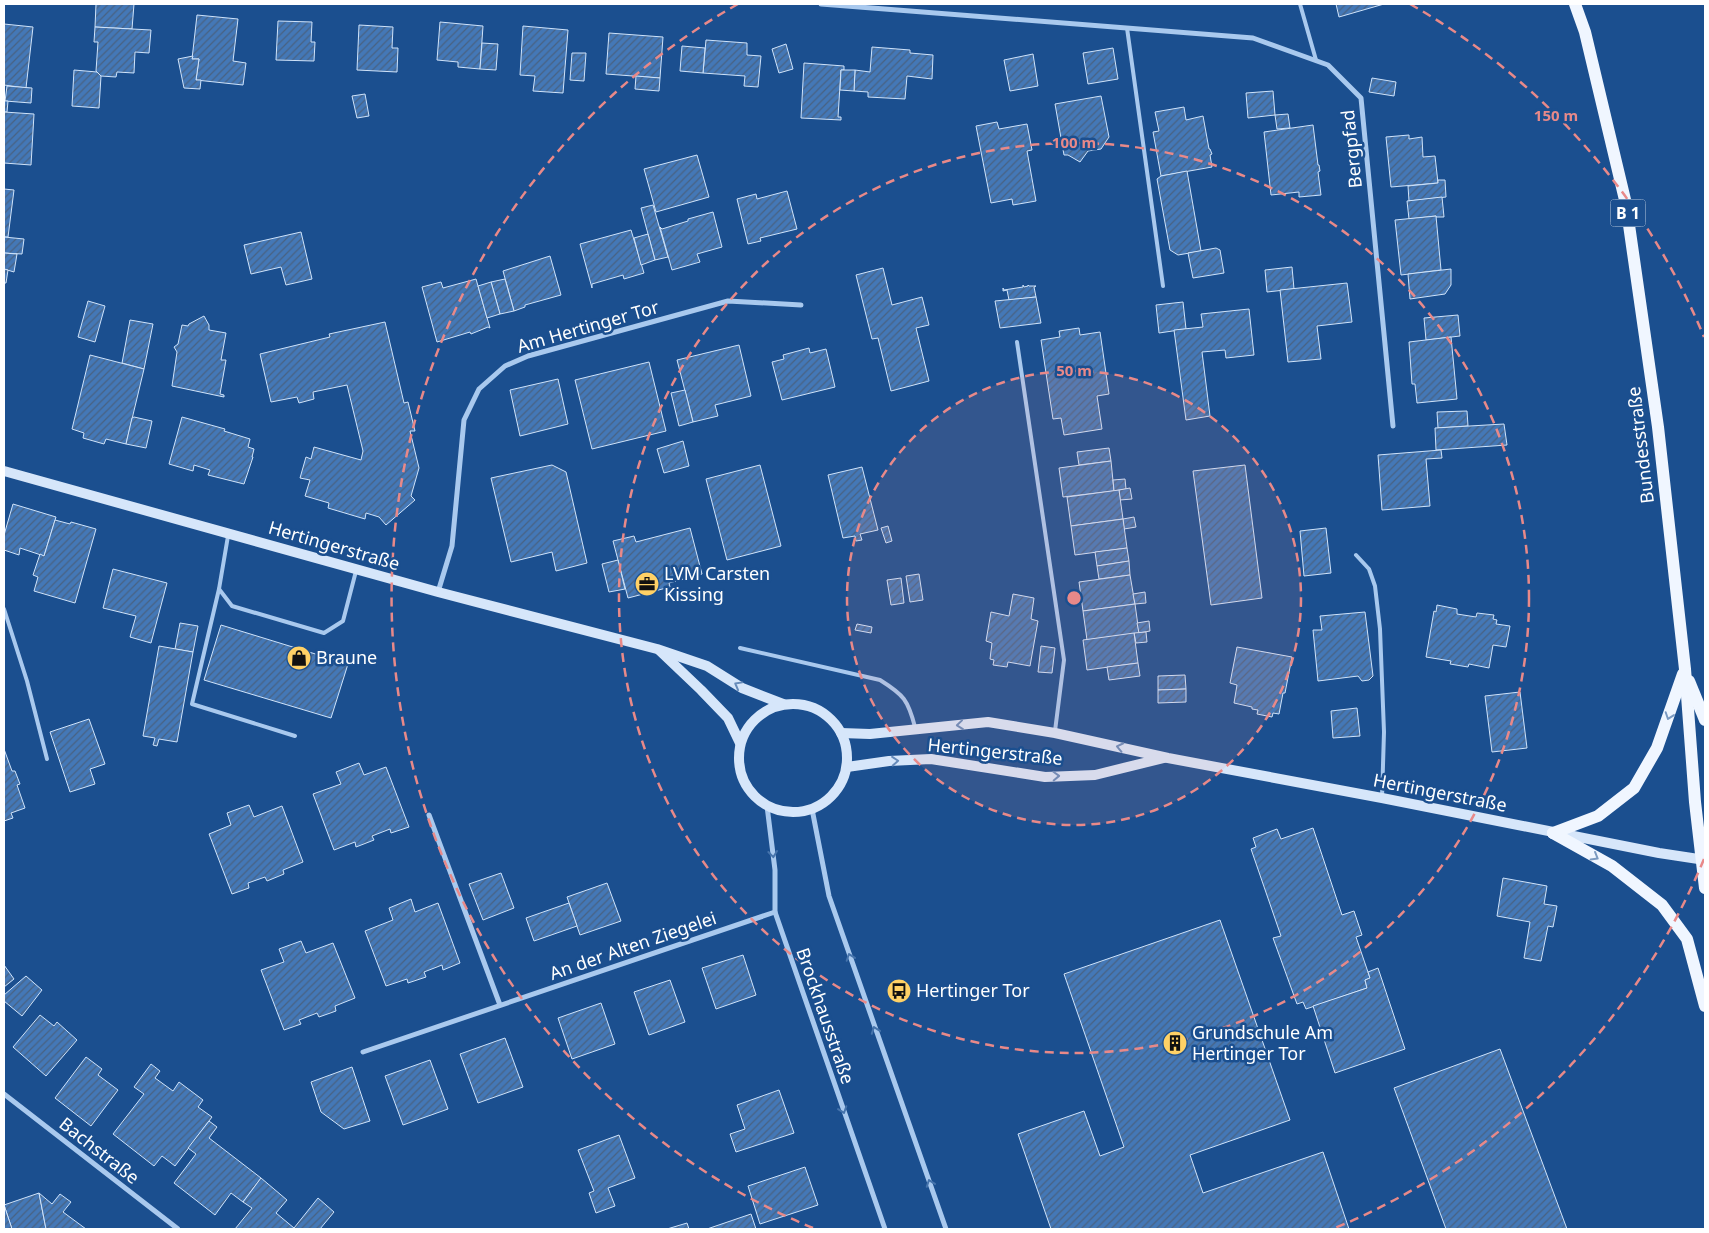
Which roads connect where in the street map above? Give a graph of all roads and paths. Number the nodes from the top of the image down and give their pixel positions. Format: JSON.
{"nodes":[{"id":1,"x":821,"y":4,"type":"edge"},
{"id":2,"x":1300,"y":4,"type":"edge"},
{"id":3,"x":1575,"y":4,"type":"edge"},
{"id":4,"x":869,"y":5,"type":"edge"},
{"id":5,"x":1127,"y":28,"type":"junction"},
{"id":6,"x":1316,"y":60,"type":"junction"},
{"id":7,"x":1163,"y":286,"type":"dead end"},
{"id":8,"x":801,"y":305,"type":"dead end"},
{"id":9,"x":1017,"y":342,"type":"dead end"},
{"id":10,"x":1392,"y":426,"type":"dead end"},
{"id":11,"x":4,"y":471,"type":"edge"},
{"id":12,"x":229,"y":533,"type":"junction"},
{"id":13,"x":1356,"y":555,"type":"dead end"},
{"id":14,"x":356,"y":569,"type":"junction"},
{"id":15,"x":219,"y":590,"type":"junction"},
{"id":16,"x":438,"y":592,"type":"junction"},
{"id":17,"x":4,"y":609,"type":"edge"},
{"id":18,"x":740,"y":648,"type":"dead end"},
{"id":19,"x":657,"y":649,"type":"junction"},
{"id":20,"x":1684,"y":669,"type":"junction"},
{"id":21,"x":783,"y":704,"type":"junction"},
{"id":22,"x":1705,"y":720,"type":"edge"},
{"id":23,"x":915,"y":730,"type":"junction"},
{"id":24,"x":842,"y":733,"type":"junction"},
{"id":25,"x":1054,"y":733,"type":"junction"},
{"id":26,"x":296,"y":736,"type":"dead end"},
{"id":27,"x":740,"y":743,"type":"junction"},
{"id":28,"x":1168,"y":758,"type":"junction"},
{"id":29,"x":47,"y":759,"type":"dead end"},
{"id":30,"x":847,"y":768,"type":"junction"},
{"id":31,"x":1382,"y":798,"type":"junction"},
{"id":32,"x":767,"y":806,"type":"junction"},
{"id":33,"x":812,"y":809,"type":"junction"},
{"id":34,"x":428,"y":815,"type":"dead end"},
{"id":35,"x":1553,"y":833,"type":"junction"},
{"id":36,"x":1704,"y":860,"type":"edge"},
{"id":37,"x":1705,"y":888,"type":"edge"},
{"id":38,"x":775,"y":912,"type":"junction"},
{"id":39,"x":500,"y":1005,"type":"junction"},
{"id":40,"x":1705,"y":1006,"type":"edge"},
{"id":41,"x":363,"y":1052,"type":"dead end"},
{"id":42,"x":4,"y":1094,"type":"edge"},
{"id":43,"x":178,"y":1229,"type":"edge"},
{"id":44,"x":884,"y":1229,"type":"edge"},
{"id":45,"x":946,"y":1229,"type":"edge"}],
"edges":[{"from":1,"to":4,"type":"street","name":"Bergpfad"},
{"from":2,"to":6,"type":"lane"},
{"from":3,"to":20,"type":"main road","name":"Bundesstraße","number":"B 1"},
{"from":4,"to":5,"type":"street","name":"Bergpfad"},
{"from":5,"to":6,"type":"street","name":"Bergpfad"},
{"from":5,"to":7,"type":"lane"},
{"from":6,"to":10,"type":"street","name":"Bergpfad"},
{"from":8,"to":16,"type":"street","name":"Am Hertinger Tor"},
{"from":9,"to":25,"type":"lane"},
{"from":11,"to":12,"type":"main road","name":"Hertingerstraße"},
{"from":12,"to":14,"type":"main road","name":"Hertingerstraße"},
{"from":12,"to":15,"type":"lane"},
{"from":13,"to":31,"type":"lane"},
{"from":14,"to":15,"type":"lane"},
{"from":14,"to":16,"type":"main road","name":"Hertingerstraße"},
{"from":15,"to":26,"type":"lane"},
{"from":16,"to":19,"type":"main road","name":"Hertingerstraße"},
{"from":17,"to":29,"type":"lane"},
{"from":18,"to":23,"type":"lane"},
{"from":21,"to":19,"type":"main road","name":"Hertingerstraße","one_way":true},
{"from":19,"to":27,"type":"main road","name":"Hertingerstraße"},
{"from":20,"to":22,"type":"main road"},
{"from":20,"to":35,"type":"main road","one_way":true},
{"from":20,"to":36,"type":"main road","name":"Bundesstraße","number":"B 1"},
{"from":21,"to":24,"type":"main road","name":"Hertingerstraße"},
{"from":21,"to":27,"type":"main road","name":"Hertingerstraße"},
{"from":23,"to":24,"type":"main road","name":"Hertingerstraße"},
{"from":25,"to":23,"type":"main road","name":"Hertingerstraße","one_way":true},
{"from":24,"to":30,"type":"main road"},
{"from":28,"to":25,"type":"main road","name":"Hertingerstraße","one_way":true},
{"from":27,"to":32,"type":"main road","name":"Hertingerstraße"},
{"from":30,"to":28,"type":"main road","name":"Hertingerstraße","one_way":true},
{"from":28,"to":31,"type":"main road","name":"Hertingerstraße"},
{"from":30,"to":33,"type":"main road","name":"Hertingerstraße"},
{"from":31,"to":35,"type":"main road","name":"Hertingerstraße"},
{"from":32,"to":33,"type":"main road","name":"Hertingerstraße"},
{"from":32,"to":38,"type":"street","name":"Brockhausstraße","one_way":true},
{"from":45,"to":33,"type":"street","one_way":true},
{"from":34,"to":39,"type":"street"},
{"from":35,"to":36,"type":"main road","name":"Hertingerstraße"},
{"from":35,"to":40,"type":"main road","one_way":true},
{"from":36,"to":37,"type":"main road","name":"Bundesstraße","number":"B 1"},
{"from":38,"to":39,"type":"street","name":"An der Alten Ziegelei"},
{"from":38,"to":44,"type":"street","name":"Brockhausstraße","one_way":true},
{"from":39,"to":41,"type":"street","name":"An der Alten Ziegelei"},
{"from":42,"to":43,"type":"street","name":"Bachstraße"}]}
